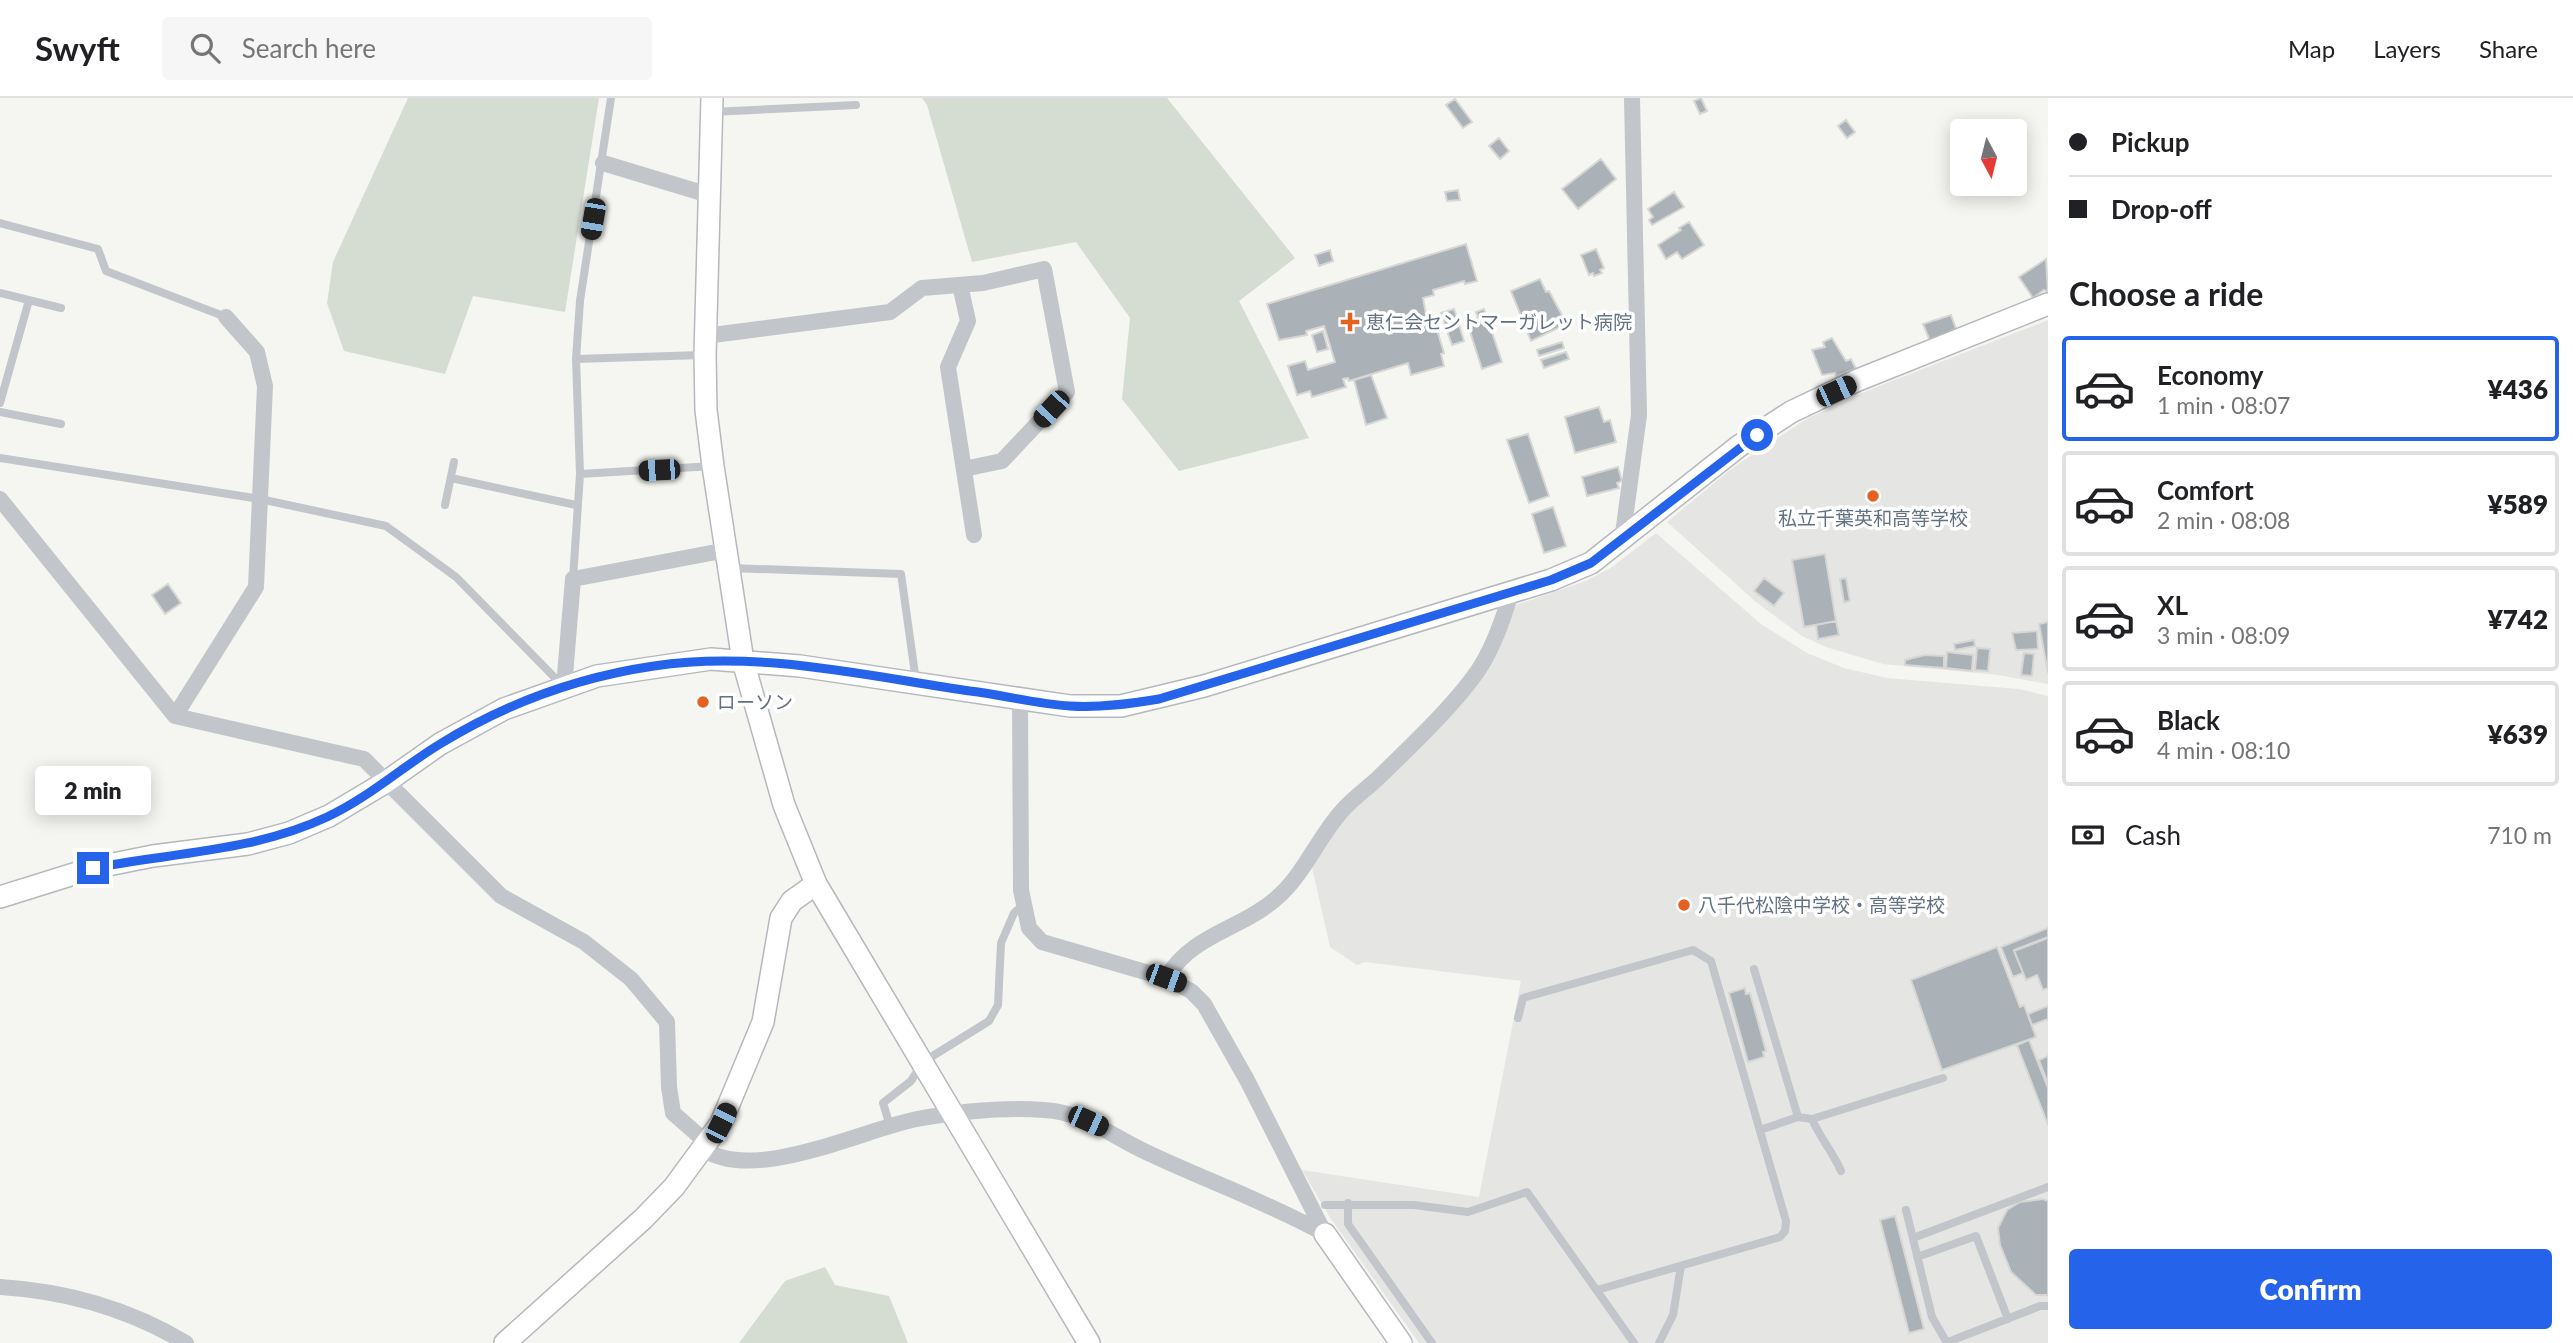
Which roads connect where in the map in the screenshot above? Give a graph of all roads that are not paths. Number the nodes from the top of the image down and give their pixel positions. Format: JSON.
{"nodes":[{"id":1,"x":611,"y":98,"type":"edge"},
{"id":2,"x":1632,"y":98,"type":"edge"},
{"id":3,"x":712,"y":105,"type":"edge"},
{"id":4,"x":856,"y":105,"type":"dead end"},
{"id":5,"x":603,"y":163,"type":"junction"},
{"id":6,"x":709,"y":195,"type":"junction"},
{"id":7,"x":0,"y":223,"type":"edge"},
{"id":8,"x":960,"y":285,"type":"junction"},
{"id":9,"x":0,"y":293,"type":"edge"},
{"id":10,"x":29,"y":300,"type":"junction"},
{"id":11,"x":2048,"y":304,"type":"edge"},
{"id":12,"x":61,"y":308,"type":"dead end"},
{"id":13,"x":226,"y":317,"type":"joint"},
{"id":14,"x":705,"y":345,"type":"junction"},
{"id":15,"x":576,"y":359,"type":"junction"},
{"id":16,"x":0,"y":402,"type":"edge"},
{"id":17,"x":0,"y":412,"type":"edge"},
{"id":18,"x":61,"y":425,"type":"dead end"},
{"id":19,"x":0,"y":458,"type":"edge"},
{"id":20,"x":454,"y":461,"type":"dead end"},
{"id":21,"x":713,"y":466,"type":"junction"},
{"id":22,"x":964,"y":469,"type":"junction"},
{"id":23,"x":580,"y":474,"type":"junction"},
{"id":24,"x":451,"y":478,"type":"junction"},
{"id":25,"x":0,"y":499,"type":"edge"},
{"id":26,"x":260,"y":499,"type":"junction"},
{"id":27,"x":446,"y":505,"type":"dead end"},
{"id":28,"x":576,"y":505,"type":"junction"},
{"id":29,"x":974,"y":535,"type":"dead end"},
{"id":30,"x":1622,"y":541,"type":"junction"},
{"id":31,"x":728,"y":559,"type":"junction"},
{"id":32,"x":573,"y":579,"type":"junction"},
{"id":33,"x":1511,"y":592,"type":"junction"},
{"id":34,"x":743,"y":661,"type":"junction"},
{"id":35,"x":916,"y":684,"type":"junction"},
{"id":36,"x":564,"y":687,"type":"junction"},
{"id":37,"x":1020,"y":700,"type":"junction"},
{"id":38,"x":175,"y":716,"type":"junction"},
{"id":39,"x":386,"y":782,"type":"junction"},
{"id":40,"x":816,"y":884,"type":"junction"},
{"id":41,"x":0,"y":897,"type":"edge"},
{"id":42,"x":1023,"y":905,"type":"junction"},
{"id":43,"x":1754,"y":969,"type":"dead end"},
{"id":44,"x":1166,"y":978,"type":"junction"},
{"id":45,"x":1518,"y":1018,"type":"dead end"},
{"id":46,"x":923,"y":1062,"type":"junction"},
{"id":47,"x":1943,"y":1078,"type":"dead end"},
{"id":48,"x":953,"y":1113,"type":"junction"},
{"id":49,"x":1798,"y":1117,"type":"junction"},
{"id":50,"x":1812,"y":1119,"type":"junction"},
{"id":51,"x":890,"y":1126,"type":"junction"},
{"id":52,"x":1760,"y":1130,"type":"junction"},
{"id":53,"x":704,"y":1145,"type":"junction"},
{"id":54,"x":1841,"y":1171,"type":"dead end"},
{"id":55,"x":2048,"y":1187,"type":"edge"},
{"id":56,"x":1348,"y":1203,"type":"junction"},
{"id":57,"x":1325,"y":1205,"type":"dead end"},
{"id":58,"x":1906,"y":1210,"type":"dead end"},
{"id":59,"x":1325,"y":1234,"type":"junction"},
{"id":60,"x":1913,"y":1238,"type":"junction"},
{"id":61,"x":1917,"y":1257,"type":"junction"},
{"id":62,"x":1681,"y":1266,"type":"junction"},
{"id":63,"x":0,"y":1287,"type":"edge"},
{"id":64,"x":1597,"y":1290,"type":"junction"},
{"id":65,"x":2048,"y":1306,"type":"edge"},
{"id":66,"x":2008,"y":1319,"type":"junction"},
{"id":67,"x":186,"y":1343,"type":"edge"},
{"id":68,"x":505,"y":1343,"type":"edge"},
{"id":69,"x":1089,"y":1343,"type":"edge"},
{"id":70,"x":1401,"y":1343,"type":"edge"},
{"id":71,"x":1433,"y":1343,"type":"edge"},
{"id":72,"x":1634,"y":1343,"type":"edge"},
{"id":73,"x":1659,"y":1343,"type":"edge"},
{"id":74,"x":1947,"y":1343,"type":"edge"}],
"edges":[{"from":1,"to":5,"type":"lane"},
{"from":2,"to":30,"type":"street"},
{"from":3,"to":4,"type":"lane"},
{"from":3,"to":6,"type":"street"},
{"from":5,"to":6,"type":"street"},
{"from":5,"to":15,"type":"lane"},
{"from":6,"to":14,"type":"street"},
{"from":7,"to":13,"type":"lane"},
{"from":8,"to":14,"type":"street"},
{"from":8,"to":22,"type":"street"},
{"from":8,"to":22,"type":"street"},
{"from":9,"to":10,"type":"lane"},
{"from":10,"to":12,"type":"lane"},
{"from":10,"to":16,"type":"lane"},
{"from":11,"to":30,"type":"street"},
{"from":13,"to":26,"type":"street"},
{"from":14,"to":15,"type":"lane"},
{"from":14,"to":21,"type":"street"},
{"from":15,"to":23,"type":"lane"},
{"from":17,"to":18,"type":"lane"},
{"from":19,"to":26,"type":"lane"},
{"from":20,"to":24,"type":"lane"},
{"from":21,"to":23,"type":"lane"},
{"from":21,"to":31,"type":"street"},
{"from":22,"to":29,"type":"street"},
{"from":23,"to":28,"type":"lane"},
{"from":24,"to":27,"type":"lane"},
{"from":24,"to":28,"type":"lane"},
{"from":25,"to":38,"type":"street"},
{"from":26,"to":36,"type":"lane"},
{"from":26,"to":38,"type":"street"},
{"from":28,"to":32,"type":"lane"},
{"from":30,"to":33,"type":"street"},
{"from":31,"to":32,"type":"street"},
{"from":31,"to":34,"type":"street"},
{"from":31,"to":35,"type":"lane"},
{"from":32,"to":36,"type":"street"},
{"from":33,"to":37,"type":"street"},
{"from":33,"to":44,"type":"street"},
{"from":34,"to":35,"type":"street"},
{"from":34,"to":36,"type":"street"},
{"from":34,"to":40,"type":"street"},
{"from":35,"to":37,"type":"street"},
{"from":36,"to":39,"type":"street"},
{"from":37,"to":42,"type":"street"},
{"from":38,"to":39,"type":"street"},
{"from":39,"to":41,"type":"street"},
{"from":39,"to":53,"type":"street"},
{"from":40,"to":46,"type":"street"},
{"from":40,"to":53,"type":"street"},
{"from":42,"to":44,"type":"street"},
{"from":42,"to":46,"type":"lane"},
{"from":43,"to":49,"type":"lane"},
{"from":44,"to":59,"type":"street"},
{"from":45,"to":52,"type":"lane"},
{"from":46,"to":48,"type":"street"},
{"from":46,"to":51,"type":"lane"},
{"from":47,"to":50,"type":"lane"},
{"from":48,"to":51,"type":"street"},
{"from":48,"to":59,"type":"street"},
{"from":48,"to":69,"type":"street"},
{"from":49,"to":50,"type":"lane"},
{"from":49,"to":52,"type":"lane"},
{"from":50,"to":54,"type":"lane"},
{"from":51,"to":53,"type":"street"},
{"from":52,"to":62,"type":"lane"},
{"from":53,"to":68,"type":"street"},
{"from":55,"to":60,"type":"lane"},
{"from":56,"to":57,"type":"lane"},
{"from":56,"to":64,"type":"lane"},
{"from":56,"to":71,"type":"lane"},
{"from":58,"to":60,"type":"lane"},
{"from":59,"to":70,"type":"street"},
{"from":60,"to":61,"type":"lane"},
{"from":61,"to":66,"type":"lane"},
{"from":61,"to":74,"type":"lane"},
{"from":62,"to":64,"type":"lane"},
{"from":62,"to":73,"type":"lane"},
{"from":63,"to":67,"type":"street"},
{"from":64,"to":72,"type":"lane"},
{"from":65,"to":66,"type":"lane"},
{"from":66,"to":74,"type":"lane"}]}
